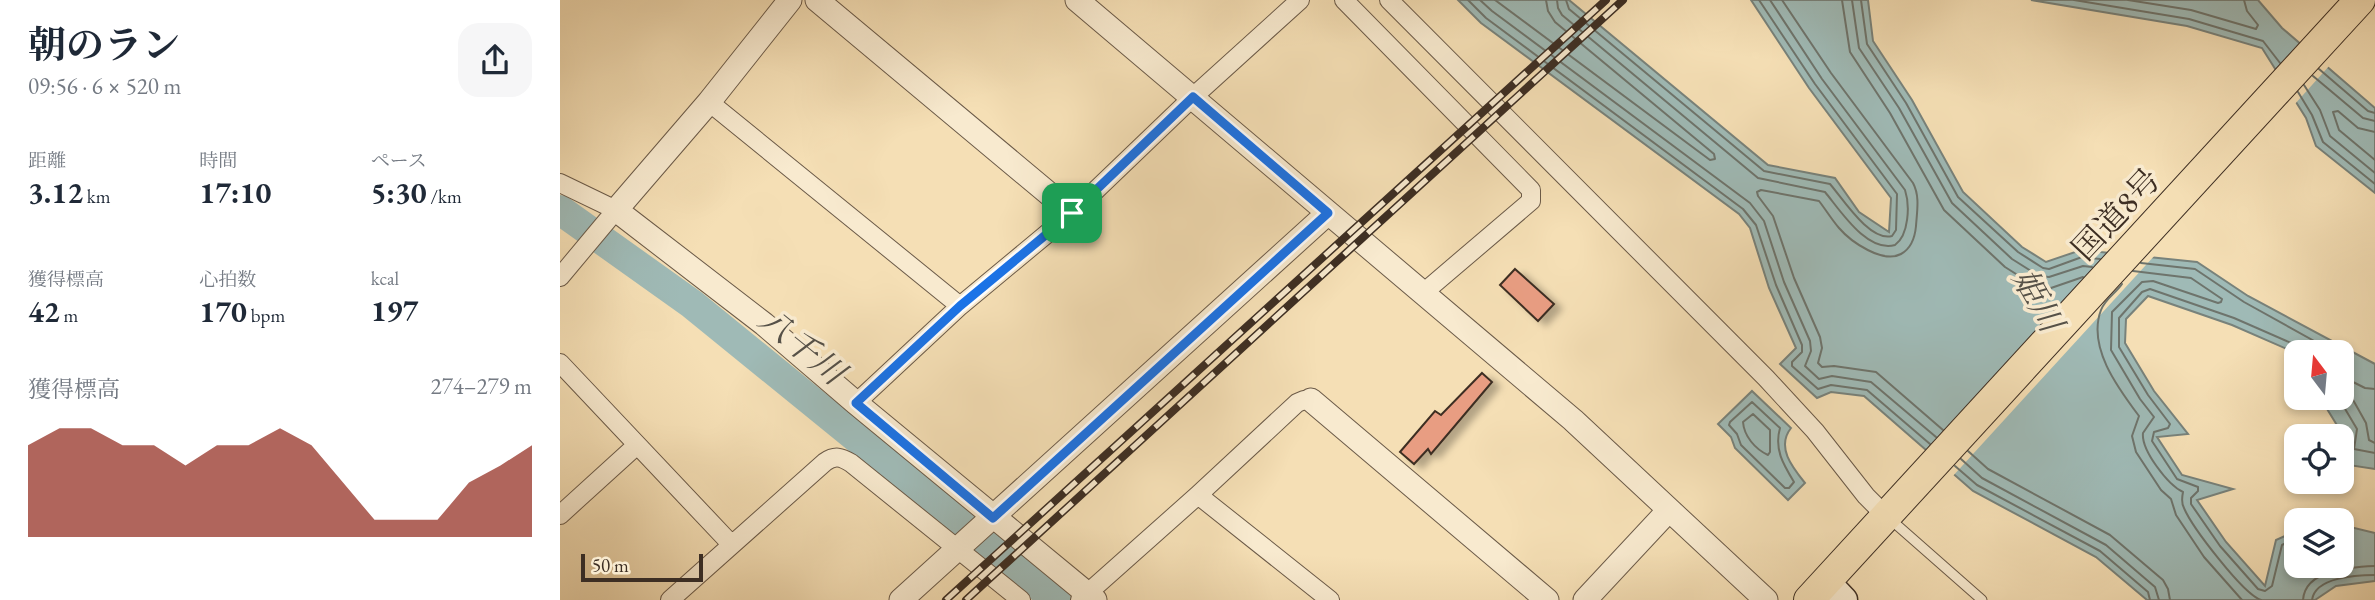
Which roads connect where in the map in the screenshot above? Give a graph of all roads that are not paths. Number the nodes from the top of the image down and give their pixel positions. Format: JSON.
{"nodes":[{"id":1,"x":790,"y":0,"type":"edge"},
{"id":2,"x":817,"y":0,"type":"edge"},
{"id":3,"x":1077,"y":0,"type":"edge"},
{"id":4,"x":1300,"y":0,"type":"edge"},
{"id":5,"x":1344,"y":0,"type":"edge"},
{"id":6,"x":1389,"y":0,"type":"edge"},
{"id":7,"x":2360,"y":0,"type":"edge"},
{"id":8,"x":1193,"y":97,"type":"junction"},
{"id":9,"x":709,"y":102,"type":"junction"},
{"id":10,"x":560,"y":183,"type":"edge"},
{"id":11,"x":1072,"y":213,"type":"junction"},
{"id":12,"x":1328,"y":213,"type":"junction"},
{"id":13,"x":610,"y":218,"type":"junction"},
{"id":14,"x":560,"y":277,"type":"edge"},
{"id":15,"x":1422,"y":294,"type":"junction"},
{"id":16,"x":960,"y":306,"type":"junction"},
{"id":17,"x":560,"y":363,"type":"edge"},
{"id":18,"x":1311,"y":400,"type":"joint"},
{"id":19,"x":856,"y":403,"type":"junction"},
{"id":20,"x":637,"y":445,"type":"junction"},
{"id":21,"x":1198,"y":495,"type":"junction"},
{"id":22,"x":1670,"y":510,"type":"junction"},
{"id":23,"x":560,"y":515,"type":"edge"},
{"id":24,"x":1885,"y":517,"type":"junction"},
{"id":25,"x":993,"y":518,"type":"junction"},
{"id":26,"x":731,"y":544,"type":"junction"},
{"id":27,"x":959,"y":550,"type":"junction"},
{"id":28,"x":1830,"y":587,"type":"edge"},
{"id":29,"x":1087,"y":598,"type":"edge"},
{"id":30,"x":670,"y":600,"type":"edge"},
{"id":31,"x":901,"y":600,"type":"edge"},
{"id":32,"x":1021,"y":600,"type":"edge"},
{"id":33,"x":1330,"y":600,"type":"edge"},
{"id":34,"x":1547,"y":600,"type":"edge"},
{"id":35,"x":1585,"y":600,"type":"edge"},
{"id":36,"x":1766,"y":600,"type":"edge"},
{"id":37,"x":1982,"y":600,"type":"edge"}],
"edges":[{"from":1,"to":9,"type":"street"},
{"from":2,"to":11,"type":"street"},
{"from":3,"to":8,"type":"street"},
{"from":4,"to":8,"type":"street"},
{"from":5,"to":15,"type":"street"},
{"from":6,"to":24,"type":"street"},
{"from":7,"to":24,"type":"highway","name":"国道8号"},
{"from":8,"to":11,"type":"street"},
{"from":8,"to":12,"type":"street"},
{"from":9,"to":13,"type":"street"},
{"from":9,"to":16,"type":"street"},
{"from":10,"to":13,"type":"street"},
{"from":11,"to":16,"type":"street"},
{"from":12,"to":15,"type":"street"},
{"from":12,"to":25,"type":"street"},
{"from":13,"to":14,"type":"street"},
{"from":13,"to":19,"type":"street"},
{"from":15,"to":22,"type":"street"},
{"from":16,"to":19,"type":"street"},
{"from":17,"to":20,"type":"street"},
{"from":18,"to":21,"type":"street"},
{"from":18,"to":34,"type":"street"},
{"from":19,"to":25,"type":"street"},
{"from":20,"to":23,"type":"street"},
{"from":20,"to":26,"type":"street"},
{"from":21,"to":29,"type":"street"},
{"from":21,"to":33,"type":"street"},
{"from":22,"to":35,"type":"street"},
{"from":22,"to":36,"type":"street"},
{"from":24,"to":28,"type":"highway","name":"国道8号"},
{"from":24,"to":37,"type":"lane"},
{"from":25,"to":27,"type":"street"},
{"from":25,"to":29,"type":"street"},
{"from":26,"to":27,"type":"street"},
{"from":26,"to":30,"type":"street"},
{"from":27,"to":31,"type":"street"},
{"from":27,"to":32,"type":"street"}]}
